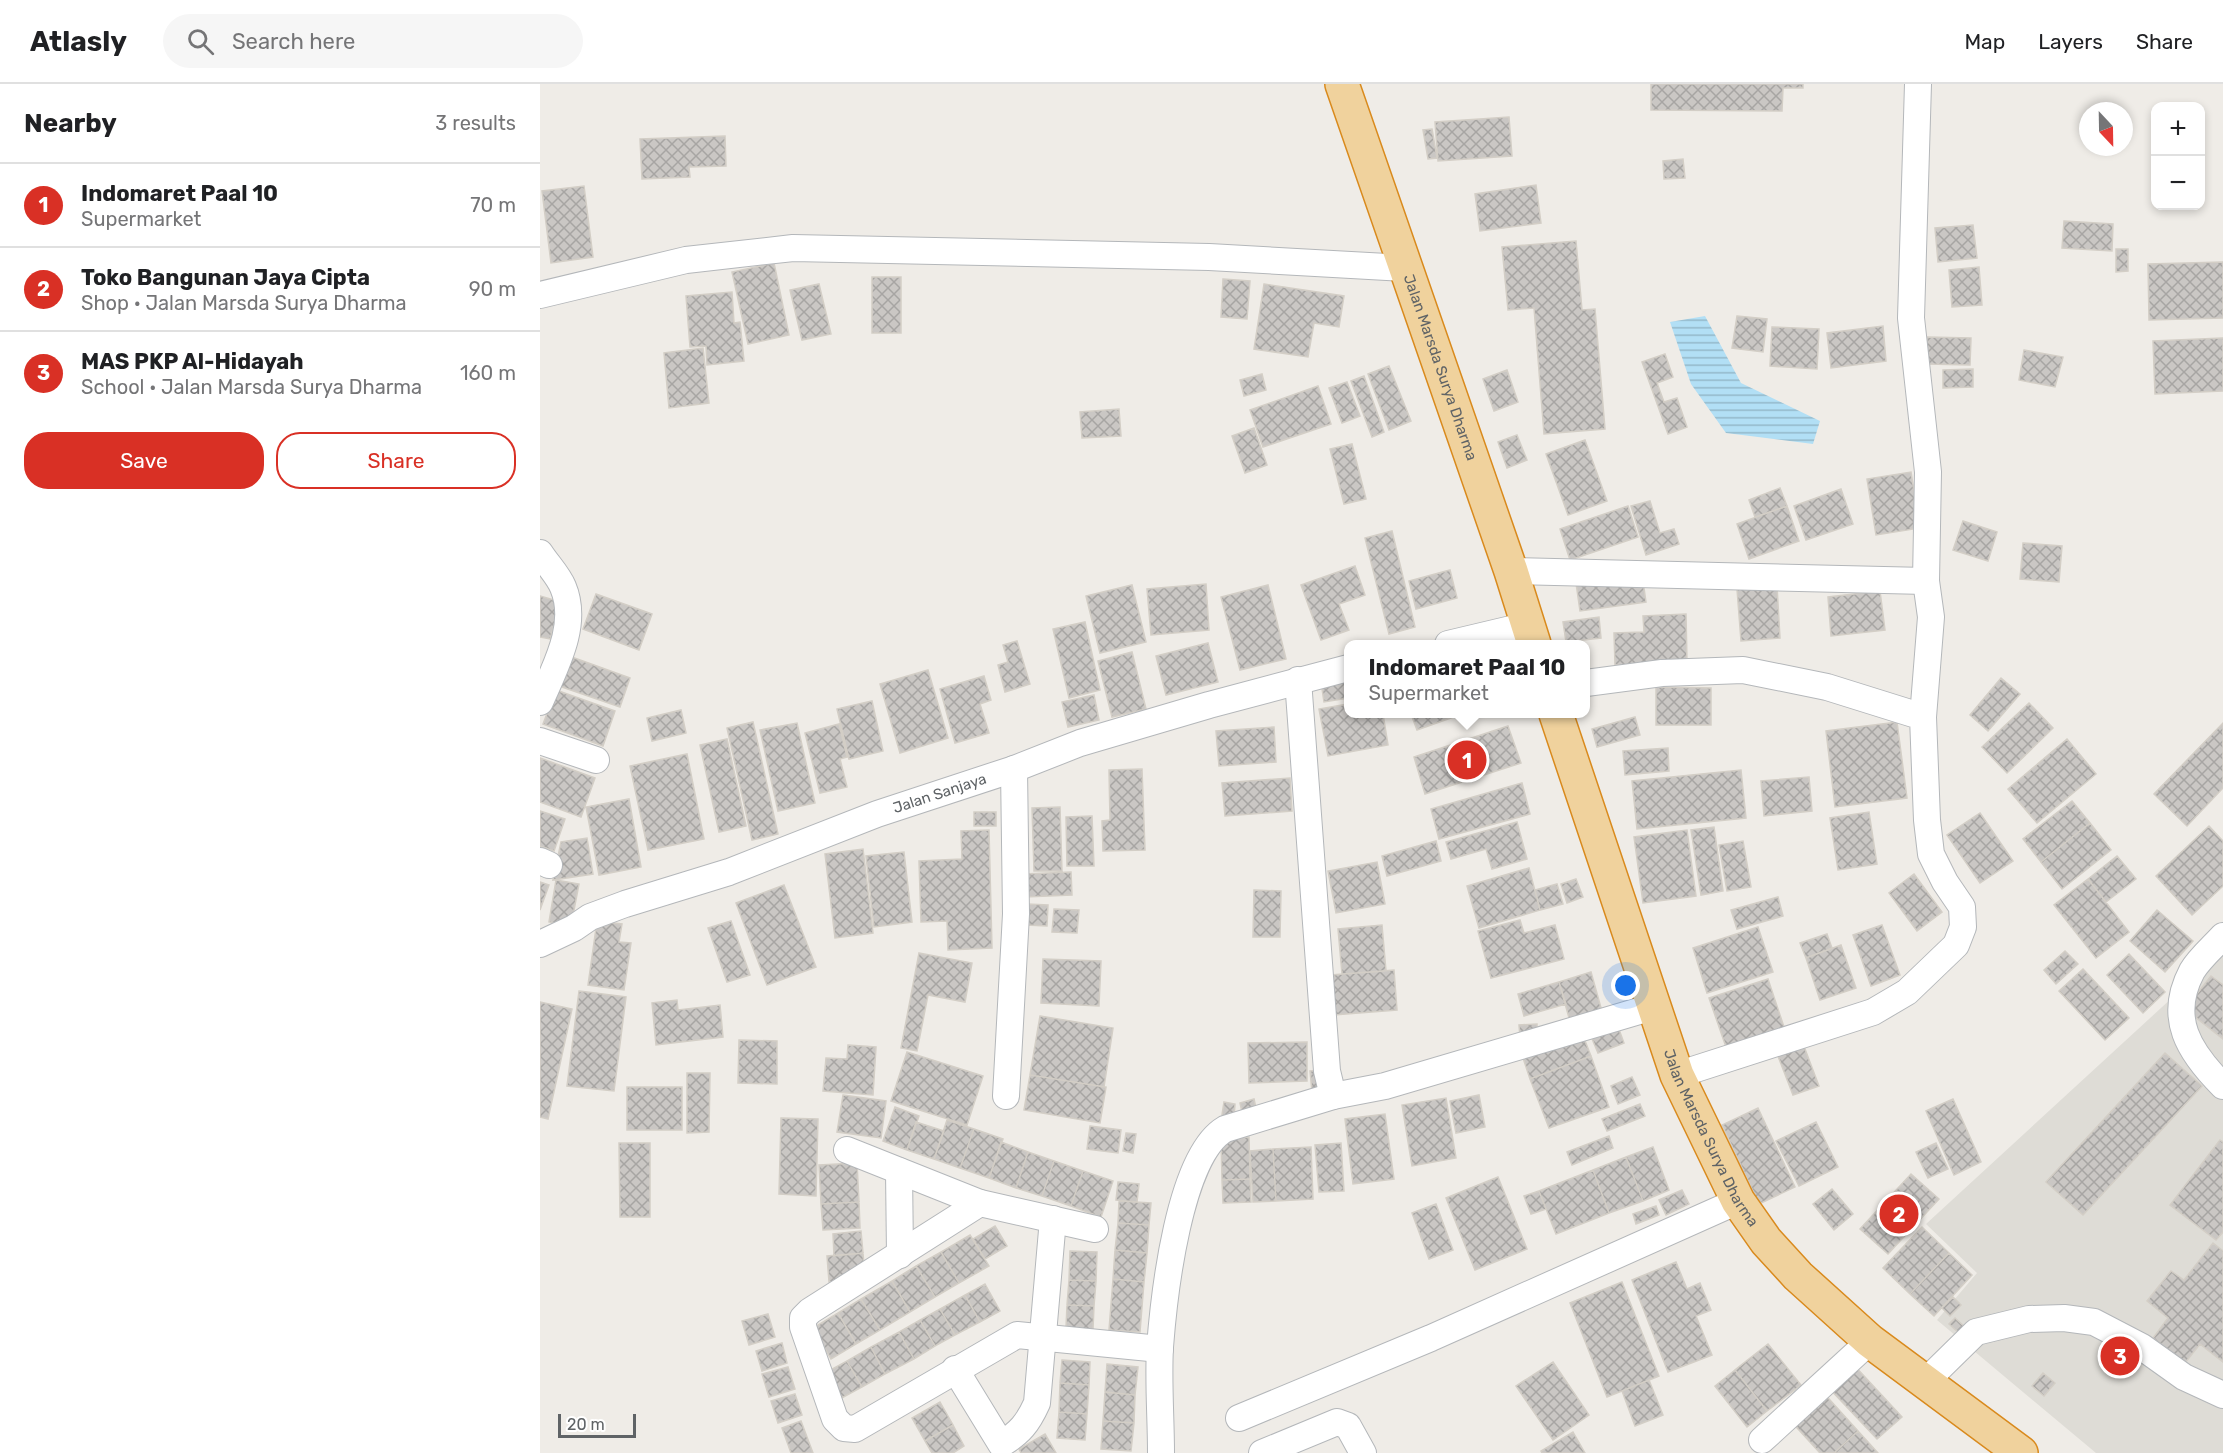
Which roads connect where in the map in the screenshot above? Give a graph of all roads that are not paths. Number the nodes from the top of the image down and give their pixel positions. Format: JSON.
{"nodes":[{"id":1,"x":1918,"y":84,"type":"edge"},
{"id":2,"x":1345,"y":87,"type":"edge"},
{"id":3,"x":1405,"y":268,"type":"junction"},
{"id":4,"x":540,"y":295,"type":"edge"},
{"id":5,"x":540,"y":552,"type":"edge"},
{"id":6,"x":1511,"y":571,"type":"junction"},
{"id":7,"x":1926,"y":581,"type":"junction"},
{"id":8,"x":1531,"y":635,"type":"edge"},
{"id":9,"x":1490,"y":640,"type":"edge"},
{"id":10,"x":550,"y":654,"type":"edge"},
{"id":11,"x":1344,"y":669,"type":"edge"},
{"id":12,"x":1298,"y":680,"type":"junction"},
{"id":13,"x":1590,"y":682,"type":"edge"},
{"id":14,"x":540,"y":702,"type":"edge"},
{"id":15,"x":1923,"y":717,"type":"junction"},
{"id":16,"x":1557,"y":718,"type":"edge"},
{"id":17,"x":540,"y":741,"type":"edge"},
{"id":18,"x":596,"y":760,"type":"dead end"},
{"id":19,"x":1014,"y":769,"type":"junction"},
{"id":20,"x":2223,"y":936,"type":"edge"},
{"id":21,"x":540,"y":944,"type":"edge"},
{"id":22,"x":1656,"y":1006,"type":"junction"},
{"id":23,"x":1677,"y":1075,"type":"junction"},
{"id":24,"x":2223,"y":1086,"type":"edge"},
{"id":25,"x":1006,"y":1096,"type":"dead end"},
{"id":26,"x":1333,"y":1096,"type":"junction"},
{"id":27,"x":847,"y":1150,"type":"dead end"},
{"id":28,"x":899,"y":1171,"type":"junction"},
{"id":29,"x":1738,"y":1201,"type":"junction"},
{"id":30,"x":980,"y":1203,"type":"junction"},
{"id":31,"x":1053,"y":1219,"type":"junction"},
{"id":32,"x":1095,"y":1229,"type":"dead end"},
{"id":33,"x":900,"y":1255,"type":"junction"},
{"id":34,"x":1043,"y":1338,"type":"junction"},
{"id":35,"x":1870,"y":1341,"type":"junction"},
{"id":36,"x":1160,"y":1349,"type":"junction"},
{"id":37,"x":955,"y":1369,"type":"junction"},
{"id":38,"x":1926,"y":1381,"type":"junction"},
{"id":39,"x":2223,"y":1395,"type":"edge"},
{"id":40,"x":1239,"y":1418,"type":"dead end"},
{"id":41,"x":1762,"y":1440,"type":"dead end"},
{"id":42,"x":1004,"y":1448,"type":"edge"},
{"id":43,"x":1161,"y":1453,"type":"edge"},
{"id":44,"x":1262,"y":1453,"type":"edge"},
{"id":45,"x":1363,"y":1453,"type":"edge"},
{"id":46,"x":2021,"y":1453,"type":"edge"}],
"edges":[{"from":1,"to":7,"type":"street"},
{"from":2,"to":3,"type":"highway","name":"Jalan Marsda Surya Dharma"},
{"from":3,"to":4,"type":"street"},
{"from":3,"to":6,"type":"highway","name":"Jalan Marsda Surya Dharma"},
{"from":5,"to":10,"type":"street"},
{"from":6,"to":7,"type":"street"},
{"from":6,"to":8,"type":"highway","name":"Jalan Marsda Surya Dharma"},
{"from":7,"to":15,"type":"street"},
{"from":8,"to":9,"type":"street"},
{"from":10,"to":14,"type":"street"},
{"from":11,"to":12,"type":"street","name":"Jalan Sanjaya"},
{"from":12,"to":19,"type":"street","name":"Jalan Sanjaya"},
{"from":12,"to":26,"type":"street"},
{"from":13,"to":15,"type":"street"},
{"from":15,"to":23,"type":"street"},
{"from":16,"to":22,"type":"highway","name":"Jalan Marsda Surya Dharma"},
{"from":17,"to":18,"type":"street"},
{"from":19,"to":21,"type":"street","name":"Jalan Sanjaya"},
{"from":19,"to":25,"type":"street"},
{"from":20,"to":24,"type":"street"},
{"from":22,"to":23,"type":"highway","name":"Jalan Marsda Surya Dharma"},
{"from":22,"to":26,"type":"street"},
{"from":23,"to":29,"type":"highway","name":"Jalan Marsda Surya Dharma"},
{"from":26,"to":36,"type":"street"},
{"from":27,"to":28,"type":"street"},
{"from":28,"to":30,"type":"street"},
{"from":28,"to":33,"type":"street"},
{"from":29,"to":35,"type":"highway","name":"Jalan Marsda Surya Dharma"},
{"from":29,"to":40,"type":"street"},
{"from":30,"to":31,"type":"street"},
{"from":30,"to":33,"type":"street"},
{"from":31,"to":32,"type":"street"},
{"from":31,"to":34,"type":"street"},
{"from":33,"to":37,"type":"street"},
{"from":34,"to":36,"type":"street"},
{"from":34,"to":37,"type":"street"},
{"from":34,"to":42,"type":"street"},
{"from":35,"to":38,"type":"highway","name":"Jalan Marsda Surya Dharma"},
{"from":35,"to":41,"type":"street"},
{"from":36,"to":43,"type":"street"},
{"from":37,"to":42,"type":"street"},
{"from":38,"to":39,"type":"street"},
{"from":38,"to":46,"type":"highway","name":"Jalan Marsda Surya Dharma"},
{"from":44,"to":45,"type":"street"}]}
